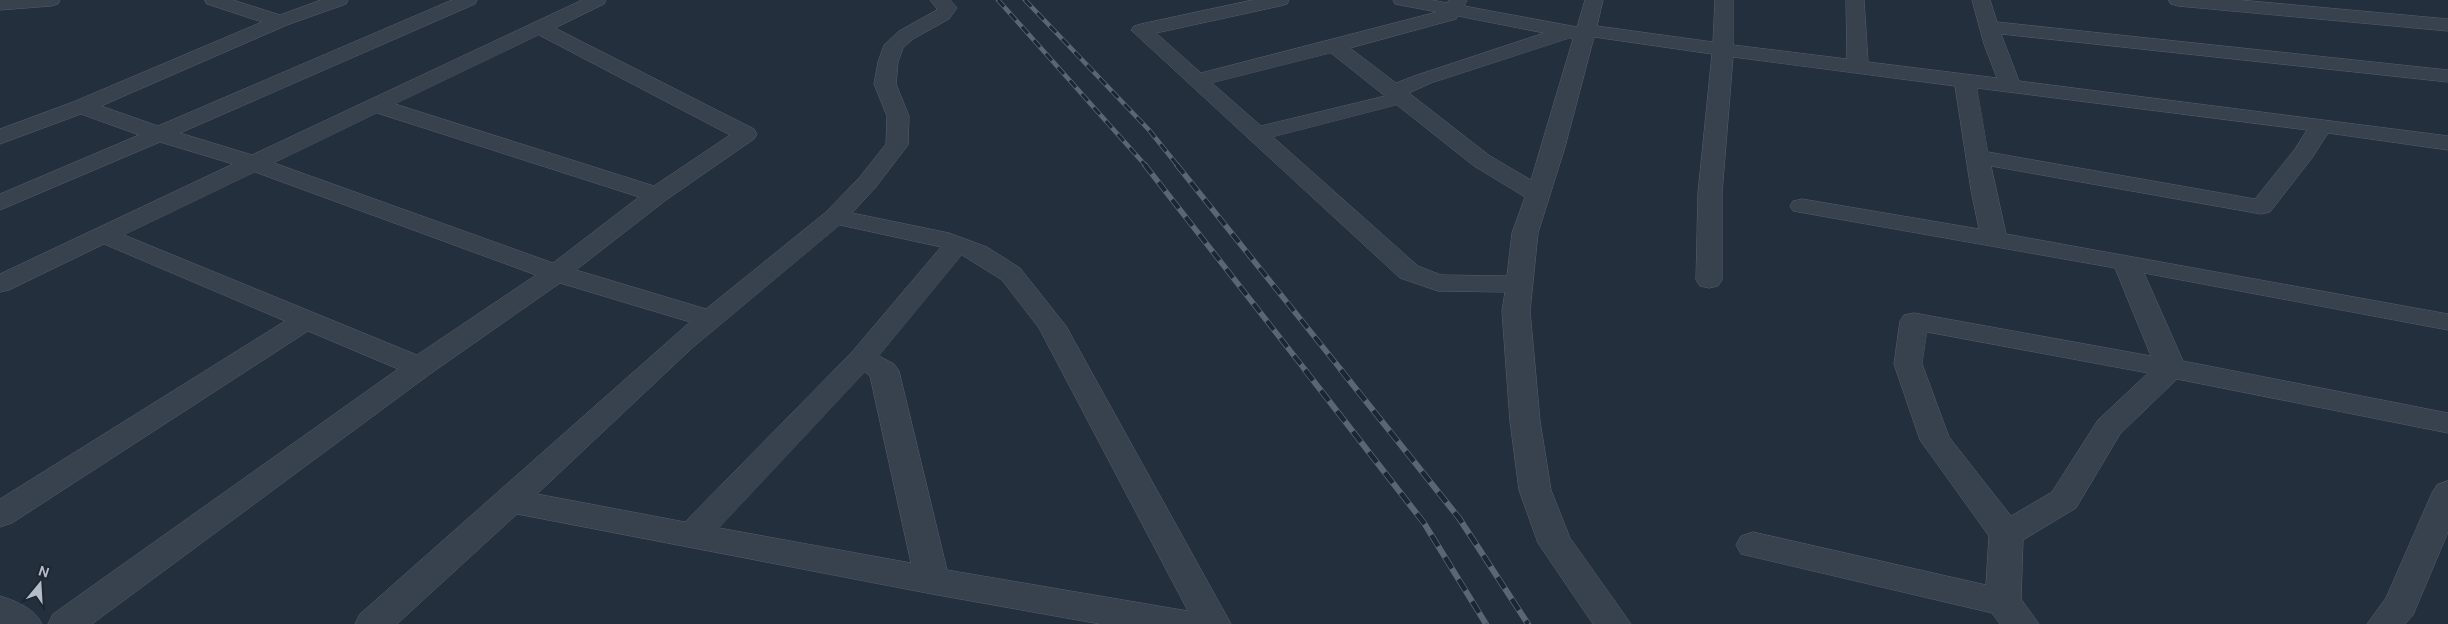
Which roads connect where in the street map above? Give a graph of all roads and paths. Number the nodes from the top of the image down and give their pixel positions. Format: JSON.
{"nodes":[{"id":1,"x":51,"y":0,"type":"edge"},
{"id":2,"x":214,"y":0,"type":"edge"},
{"id":3,"x":339,"y":0,"type":"edge"},
{"id":4,"x":468,"y":0,"type":"edge"},
{"id":5,"x":597,"y":0,"type":"edge"},
{"id":6,"x":939,"y":0,"type":"edge"},
{"id":7,"x":1280,"y":0,"type":"edge"},
{"id":8,"x":1402,"y":0,"type":"edge"},
{"id":9,"x":1594,"y":0,"type":"edge"},
{"id":10,"x":1724,"y":0,"type":"edge"},
{"id":11,"x":1855,"y":0,"type":"edge"},
{"id":12,"x":1981,"y":0,"type":"edge"},
{"id":13,"x":2178,"y":0,"type":"edge"},
{"id":14,"x":2362,"y":0,"type":"edge"},
{"id":15,"x":0,"y":4,"type":"edge"},
{"id":16,"x":1455,"y":5,"type":"edge"},
{"id":17,"x":2383,"y":19,"type":"junction"},
{"id":18,"x":280,"y":21,"type":"junction"},
{"id":19,"x":2448,"y":25,"type":"edge"},
{"id":20,"x":538,"y":27,"type":"junction"},
{"id":21,"x":1989,"y":27,"type":"junction"},
{"id":22,"x":1580,"y":32,"type":"junction"},
{"id":23,"x":1336,"y":46,"type":"junction"},
{"id":24,"x":1723,"y":50,"type":"junction"},
{"id":25,"x":1858,"y":67,"type":"junction"},
{"id":26,"x":2448,"y":76,"type":"edge"},
{"id":27,"x":1197,"y":80,"type":"junction"},
{"id":28,"x":1965,"y":80,"type":"junction"},
{"id":29,"x":2010,"y":86,"type":"junction"},
{"id":30,"x":1398,"y":95,"type":"junction"},
{"id":31,"x":377,"y":106,"type":"junction"},
{"id":32,"x":81,"y":107,"type":"junction"},
{"id":33,"x":2321,"y":126,"type":"junction"},
{"id":34,"x":159,"y":134,"type":"junction"},
{"id":35,"x":1257,"y":134,"type":"junction"},
{"id":36,"x":0,"y":136,"type":"edge"},
{"id":37,"x":2448,"y":143,"type":"edge"},
{"id":38,"x":1979,"y":158,"type":"junction"},
{"id":39,"x":253,"y":163,"type":"junction"},
{"id":40,"x":657,"y":195,"type":"junction"},
{"id":41,"x":1538,"y":195,"type":"junction"},
{"id":42,"x":0,"y":203,"type":"edge"},
{"id":43,"x":1802,"y":206,"type":"dead end"},
{"id":44,"x":835,"y":217,"type":"junction"},
{"id":45,"x":102,"y":235,"type":"junction"},
{"id":46,"x":1994,"y":238,"type":"junction"},
{"id":47,"x":957,"y":244,"type":"junction"},
{"id":48,"x":2126,"y":262,"type":"junction"},
{"id":49,"x":556,"y":273,"type":"junction"},
{"id":50,"x":1709,"y":280,"type":"dead end"},
{"id":51,"x":0,"y":284,"type":"edge"},
{"id":52,"x":1519,"y":285,"type":"junction"},
{"id":53,"x":307,"y":319,"type":"junction"},
{"id":54,"x":710,"y":319,"type":"junction"},
{"id":55,"x":2448,"y":322,"type":"edge"},
{"id":56,"x":862,"y":358,"type":"junction"},
{"id":57,"x":420,"y":367,"type":"junction"},
{"id":58,"x":2171,"y":368,"type":"junction"},
{"id":59,"x":2448,"y":423,"type":"edge"},
{"id":60,"x":2448,"y":493,"type":"edge"},
{"id":61,"x":510,"y":501,"type":"junction"},
{"id":62,"x":0,"y":515,"type":"edge"},
{"id":63,"x":2006,"y":534,"type":"junction"},
{"id":64,"x":691,"y":536,"type":"junction"},
{"id":65,"x":1753,"y":545,"type":"dead end"},
{"id":66,"x":932,"y":581,"type":"junction"},
{"id":67,"x":0,"y":610,"type":"edge"},
{"id":68,"x":2012,"y":613,"type":"edge"},
{"id":69,"x":24,"y":624,"type":"edge"},
{"id":70,"x":66,"y":624,"type":"edge"},
{"id":71,"x":374,"y":624,"type":"edge"},
{"id":72,"x":1184,"y":624,"type":"edge"},
{"id":73,"x":1213,"y":624,"type":"edge"},
{"id":74,"x":1613,"y":624,"type":"edge"},
{"id":75,"x":2385,"y":624,"type":"edge"}],
"edges":[{"from":1,"to":15,"type":"street"},
{"from":2,"to":18,"type":"street"},
{"from":3,"to":18,"type":"street"},
{"from":4,"to":34,"type":"street"},
{"from":5,"to":20,"type":"street"},
{"from":6,"to":44,"type":"street"},
{"from":7,"to":27,"type":"street"},
{"from":8,"to":16,"type":"street"},
{"from":9,"to":22,"type":"street"},
{"from":10,"to":24,"type":"street"},
{"from":11,"to":25,"type":"street"},
{"from":12,"to":21,"type":"street"},
{"from":13,"to":17,"type":"street"},
{"from":14,"to":17,"type":"street"},
{"from":16,"to":22,"type":"street"},
{"from":16,"to":23,"type":"street"},
{"from":17,"to":19,"type":"street"},
{"from":18,"to":32,"type":"street"},
{"from":20,"to":31,"type":"street"},
{"from":20,"to":40,"type":"street"},
{"from":21,"to":26,"type":"street"},
{"from":21,"to":29,"type":"street"},
{"from":22,"to":24,"type":"street"},
{"from":22,"to":30,"type":"street"},
{"from":22,"to":41,"type":"street"},
{"from":23,"to":27,"type":"street"},
{"from":23,"to":30,"type":"street"},
{"from":24,"to":25,"type":"street"},
{"from":24,"to":50,"type":"street"},
{"from":25,"to":28,"type":"street"},
{"from":27,"to":35,"type":"street"},
{"from":28,"to":29,"type":"street"},
{"from":28,"to":38,"type":"street"},
{"from":29,"to":33,"type":"street"},
{"from":30,"to":35,"type":"street"},
{"from":30,"to":41,"type":"street"},
{"from":31,"to":39,"type":"street"},
{"from":31,"to":40,"type":"street"},
{"from":32,"to":34,"type":"street"},
{"from":32,"to":36,"type":"street"},
{"from":33,"to":37,"type":"street"},
{"from":33,"to":38,"type":"street"},
{"from":34,"to":39,"type":"street"},
{"from":34,"to":42,"type":"street"},
{"from":35,"to":52,"type":"street"},
{"from":38,"to":46,"type":"street"},
{"from":39,"to":45,"type":"street"},
{"from":39,"to":49,"type":"street"},
{"from":40,"to":49,"type":"street"},
{"from":41,"to":52,"type":"street"},
{"from":43,"to":46,"type":"street"},
{"from":44,"to":47,"type":"street"},
{"from":44,"to":54,"type":"street"},
{"from":45,"to":51,"type":"street"},
{"from":45,"to":53,"type":"street"},
{"from":46,"to":48,"type":"street"},
{"from":47,"to":56,"type":"street"},
{"from":47,"to":73,"type":"street"},
{"from":48,"to":55,"type":"street"},
{"from":48,"to":58,"type":"street"},
{"from":49,"to":54,"type":"street"},
{"from":49,"to":57,"type":"street"},
{"from":52,"to":74,"type":"street"},
{"from":53,"to":57,"type":"street"},
{"from":53,"to":62,"type":"street"},
{"from":54,"to":61,"type":"street"},
{"from":56,"to":64,"type":"street"},
{"from":56,"to":66,"type":"street"},
{"from":57,"to":70,"type":"street"},
{"from":58,"to":59,"type":"street"},
{"from":58,"to":63,"type":"street"},
{"from":58,"to":63,"type":"street"},
{"from":60,"to":75,"type":"street"},
{"from":61,"to":64,"type":"street"},
{"from":61,"to":71,"type":"street"},
{"from":63,"to":68,"type":"street"},
{"from":64,"to":66,"type":"street"},
{"from":65,"to":68,"type":"street"},
{"from":66,"to":72,"type":"street"},
{"from":67,"to":69,"type":"street"}]}
